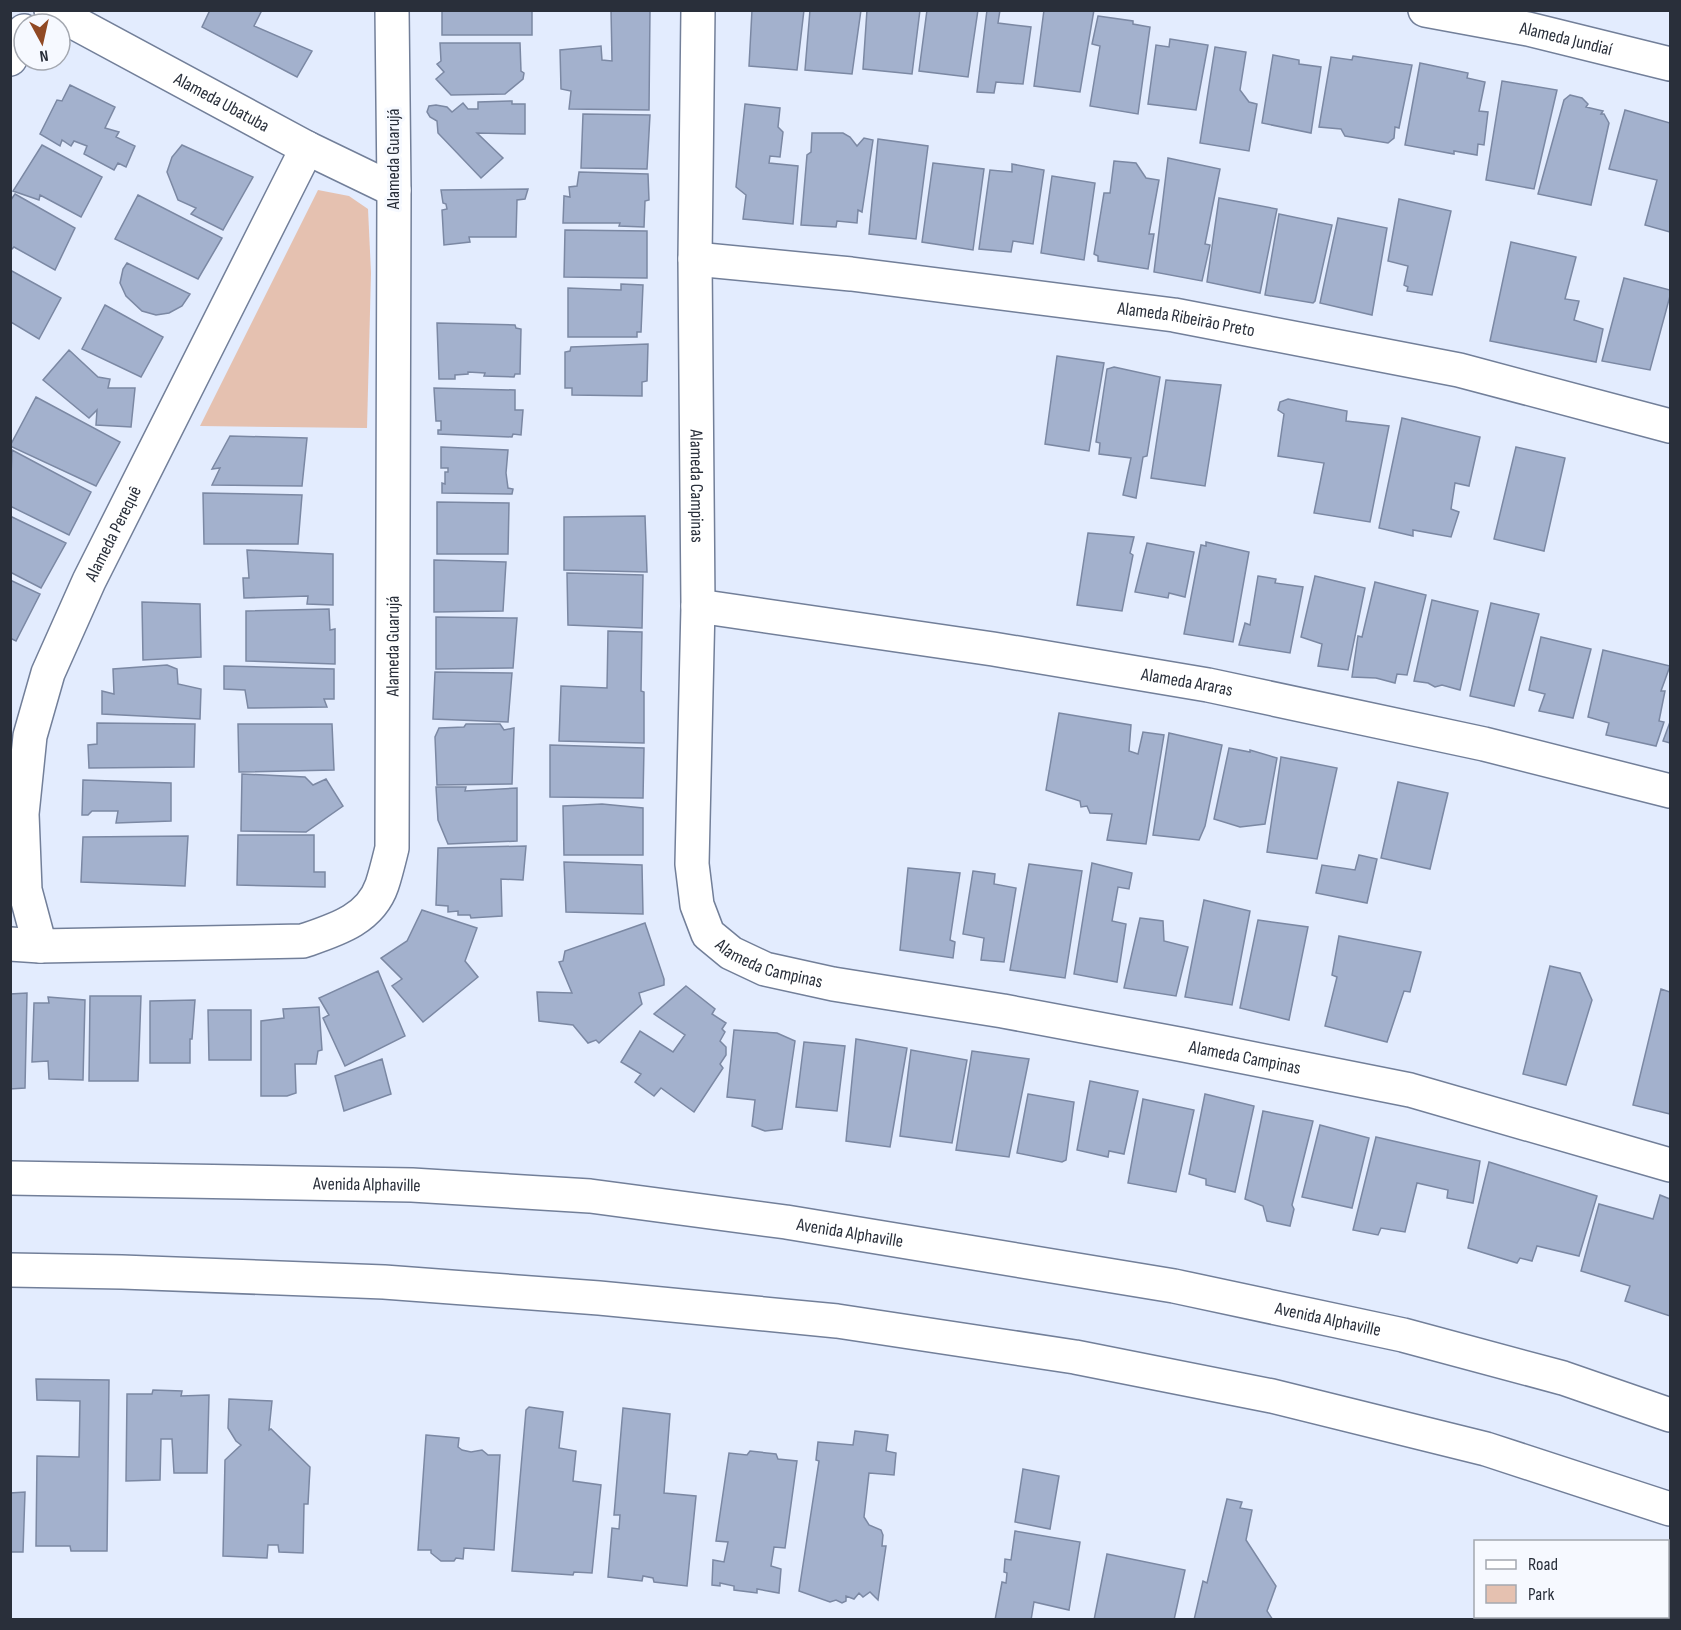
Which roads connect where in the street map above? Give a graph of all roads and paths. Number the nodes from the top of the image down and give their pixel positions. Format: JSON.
{"nodes":[{"id":1,"x":51,"y":10,"type":"edge"},
{"id":2,"x":392,"y":10,"type":"edge"},
{"id":3,"x":698,"y":10,"type":"edge"},
{"id":4,"x":1425,"y":10,"type":"edge"},
{"id":5,"x":1671,"y":64,"type":"edge"},
{"id":6,"x":307,"y":148,"type":"junction"},
{"id":7,"x":394,"y":190,"type":"junction"},
{"id":8,"x":695,"y":259,"type":"junction"},
{"id":9,"x":1671,"y":426,"type":"edge"},
{"id":10,"x":698,"y":606,"type":"junction"},
{"id":11,"x":1671,"y":791,"type":"edge"},
{"id":12,"x":25,"y":945,"type":"edge"},
{"id":13,"x":1671,"y":1164,"type":"edge"},
{"id":14,"x":10,"y":1178,"type":"edge"},
{"id":15,"x":10,"y":1270,"type":"edge"},
{"id":16,"x":1671,"y":1415,"type":"edge"},
{"id":17,"x":1671,"y":1509,"type":"edge"}],
"edges":[{"from":1,"to":6,"type":"street","name":"Alameda Ubatuba"},
{"from":2,"to":7,"type":"street","name":"Alameda Guarujá"},
{"from":3,"to":8,"type":"street","name":"Alameda Campinas"},
{"from":4,"to":5,"type":"street","name":"Alameda Jundiaí"},
{"from":6,"to":7,"type":"street","name":"Alameda Ubatuba"},
{"from":6,"to":12,"type":"street","name":"Alameda Perequê"},
{"from":7,"to":12,"type":"street","name":"Alameda Guarujá"},
{"from":8,"to":9,"type":"street","name":"Alameda Ribeirão Preto"},
{"from":8,"to":10,"type":"street","name":"Alameda Campinas"},
{"from":10,"to":11,"type":"street","name":"Alameda Araras"},
{"from":10,"to":13,"type":"street","name":"Alameda Campinas"},
{"from":14,"to":16,"type":"street","name":"Avenida Alphaville"},
{"from":15,"to":17,"type":"street"}]}
